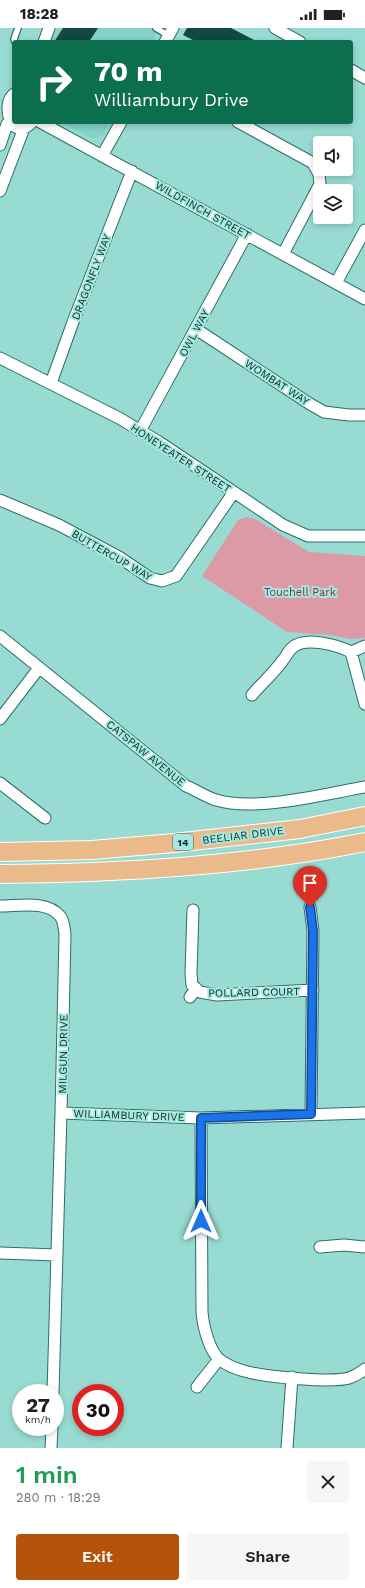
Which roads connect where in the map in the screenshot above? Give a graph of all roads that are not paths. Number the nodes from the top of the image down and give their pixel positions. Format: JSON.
{"nodes":[{"id":1,"x":18,"y":28,"type":"edge"},
{"id":2,"x":49,"y":28,"type":"edge"},
{"id":3,"x":156,"y":28,"type":"edge"},
{"id":4,"x":275,"y":28,"type":"edge"},
{"id":5,"x":169,"y":35,"type":"edge"},
{"id":6,"x":14,"y":40,"type":"edge"},
{"id":7,"x":45,"y":40,"type":"edge"},
{"id":8,"x":296,"y":40,"type":"edge"},
{"id":9,"x":353,"y":71,"type":"edge"},
{"id":10,"x":365,"y":78,"type":"edge"},
{"id":11,"x":12,"y":95,"type":"edge"},
{"id":12,"x":1,"y":105,"type":"edge"},
{"id":13,"x":7,"y":124,"type":"junction"},
{"id":14,"x":44,"y":124,"type":"edge"},
{"id":15,"x":120,"y":124,"type":"edge"},
{"id":16,"x":242,"y":124,"type":"edge"},
{"id":17,"x":28,"y":125,"type":"edge"},
{"id":18,"x":0,"y":145,"type":"edge"},
{"id":19,"x":102,"y":156,"type":"junction"},
{"id":20,"x":132,"y":171,"type":"junction"},
{"id":21,"x":0,"y":191,"type":"edge"},
{"id":22,"x":365,"y":230,"type":"edge"},
{"id":23,"x":247,"y":234,"type":"junction"},
{"id":24,"x":283,"y":254,"type":"junction"},
{"id":25,"x":336,"y":283,"type":"junction"},
{"id":26,"x":365,"y":299,"type":"edge"},
{"id":27,"x":196,"y":329,"type":"junction"},
{"id":28,"x":0,"y":358,"type":"edge"},
{"id":29,"x":51,"y":383,"type":"junction"},
{"id":30,"x":365,"y":415,"type":"edge"},
{"id":31,"x":140,"y":431,"type":"junction"},
{"id":32,"x":234,"y":492,"type":"junction"},
{"id":33,"x":0,"y":500,"type":"edge"},
{"id":34,"x":365,"y":536,"type":"edge"},
{"id":35,"x":0,"y":636,"type":"edge"},
{"id":36,"x":365,"y":646,"type":"edge"},
{"id":37,"x":351,"y":652,"type":"junction"},
{"id":38,"x":39,"y":668,"type":"junction"},
{"id":39,"x":252,"y":695,"type":"dead end"},
{"id":40,"x":365,"y":704,"type":"edge"},
{"id":41,"x":0,"y":719,"type":"edge"},
{"id":42,"x":0,"y":783,"type":"edge"},
{"id":43,"x":365,"y":787,"type":"edge"},
{"id":44,"x":365,"y":816,"type":"edge"},
{"id":45,"x":45,"y":818,"type":"dead end"},
{"id":46,"x":365,"y":842,"type":"edge"},
{"id":47,"x":0,"y":852,"type":"edge"},
{"id":48,"x":0,"y":874,"type":"edge"},
{"id":49,"x":0,"y":906,"type":"edge"},
{"id":50,"x":310,"y":907,"type":"dead end"},
{"id":51,"x":193,"y":910,"type":"dead end"},
{"id":52,"x":313,"y":990,"type":"junction"},
{"id":53,"x":61,"y":1113,"type":"junction"},
{"id":54,"x":365,"y":1113,"type":"edge"},
{"id":55,"x":311,"y":1114,"type":"junction"},
{"id":56,"x":201,"y":1118,"type":"junction"},
{"id":57,"x":320,"y":1247,"type":"dead end"},
{"id":58,"x":365,"y":1247,"type":"edge"},
{"id":59,"x":0,"y":1253,"type":"edge"},
{"id":60,"x":57,"y":1255,"type":"junction"},
{"id":61,"x":219,"y":1359,"type":"junction"},
{"id":62,"x":365,"y":1369,"type":"edge"},
{"id":63,"x":292,"y":1377,"type":"junction"},
{"id":64,"x":53,"y":1384,"type":"edge"},
{"id":65,"x":197,"y":1387,"type":"dead end"},
{"id":66,"x":52,"y":1436,"type":"edge"},
{"id":67,"x":51,"y":1448,"type":"edge"},
{"id":68,"x":287,"y":1448,"type":"edge"}],
"edges":[{"from":1,"to":6,"type":"lane"},
{"from":2,"to":7,"type":"street"},
{"from":3,"to":5,"type":"lane"},
{"from":4,"to":8,"type":"street"},
{"from":9,"to":10,"type":"street"},
{"from":11,"to":12,"type":"street"},
{"from":12,"to":13,"type":"street"},
{"from":13,"to":17,"type":"street"},
{"from":13,"to":18,"type":"street"},
{"from":14,"to":19,"type":"street","name":"WILDFINCH STREET"},
{"from":15,"to":19,"type":"street"},
{"from":16,"to":24,"type":"street"},
{"from":17,"to":21,"type":"street"},
{"from":19,"to":20,"type":"street","name":"WILDFINCH STREET"},
{"from":20,"to":23,"type":"street","name":"WILDFINCH STREET"},
{"from":20,"to":29,"type":"street","name":"DRAGONFLY WAY"},
{"from":22,"to":25,"type":"street"},
{"from":23,"to":24,"type":"street","name":"WILDFINCH STREET"},
{"from":23,"to":27,"type":"street","name":"OWL WAY"},
{"from":24,"to":25,"type":"street","name":"WILDFINCH STREET"},
{"from":25,"to":26,"type":"street","name":"WILDFINCH STREET"},
{"from":27,"to":30,"type":"street","name":"WOMBAT WAY"},
{"from":27,"to":31,"type":"street","name":"OWL WAY"},
{"from":28,"to":29,"type":"street","name":"HONEYEATER STREET"},
{"from":29,"to":31,"type":"street","name":"HONEYEATER STREET"},
{"from":31,"to":32,"type":"street","name":"HONEYEATER STREET"},
{"from":32,"to":33,"type":"street","name":"BUTTERCUP WAY"},
{"from":32,"to":34,"type":"street","name":"HONEYEATER STREET"},
{"from":35,"to":38,"type":"street","name":"CATSPAW AVENUE"},
{"from":36,"to":37,"type":"street"},
{"from":37,"to":39,"type":"street"},
{"from":37,"to":40,"type":"street"},
{"from":38,"to":41,"type":"street"},
{"from":38,"to":43,"type":"street","name":"CATSPAW AVENUE"},
{"from":42,"to":45,"type":"street"},
{"from":44,"to":47,"type":"highway","name":"BEELIAR DRIVE","number":"14"},
{"from":46,"to":48,"type":"highway","number":"14"},
{"from":49,"to":53,"type":"street","name":"MILGUN DRIVE"},
{"from":50,"to":52,"type":"street"},
{"from":51,"to":52,"type":"street","name":"POLLARD COURT"},
{"from":52,"to":55,"type":"street"},
{"from":53,"to":56,"type":"street","name":"WILLIAMBURY DRIVE"},
{"from":53,"to":60,"type":"street","name":"MILGUN DRIVE"},
{"from":54,"to":55,"type":"street","name":"WILLIAMBURY DRIVE"},
{"from":55,"to":56,"type":"street","name":"WILLIAMBURY DRIVE"},
{"from":56,"to":61,"type":"street"},
{"from":57,"to":58,"type":"street"},
{"from":59,"to":60,"type":"street"},
{"from":60,"to":64,"type":"street","name":"MILGUN DRIVE"},
{"from":61,"to":63,"type":"street"},
{"from":61,"to":65,"type":"street"},
{"from":62,"to":63,"type":"street"},
{"from":63,"to":68,"type":"street"},
{"from":66,"to":67,"type":"street"}]}
